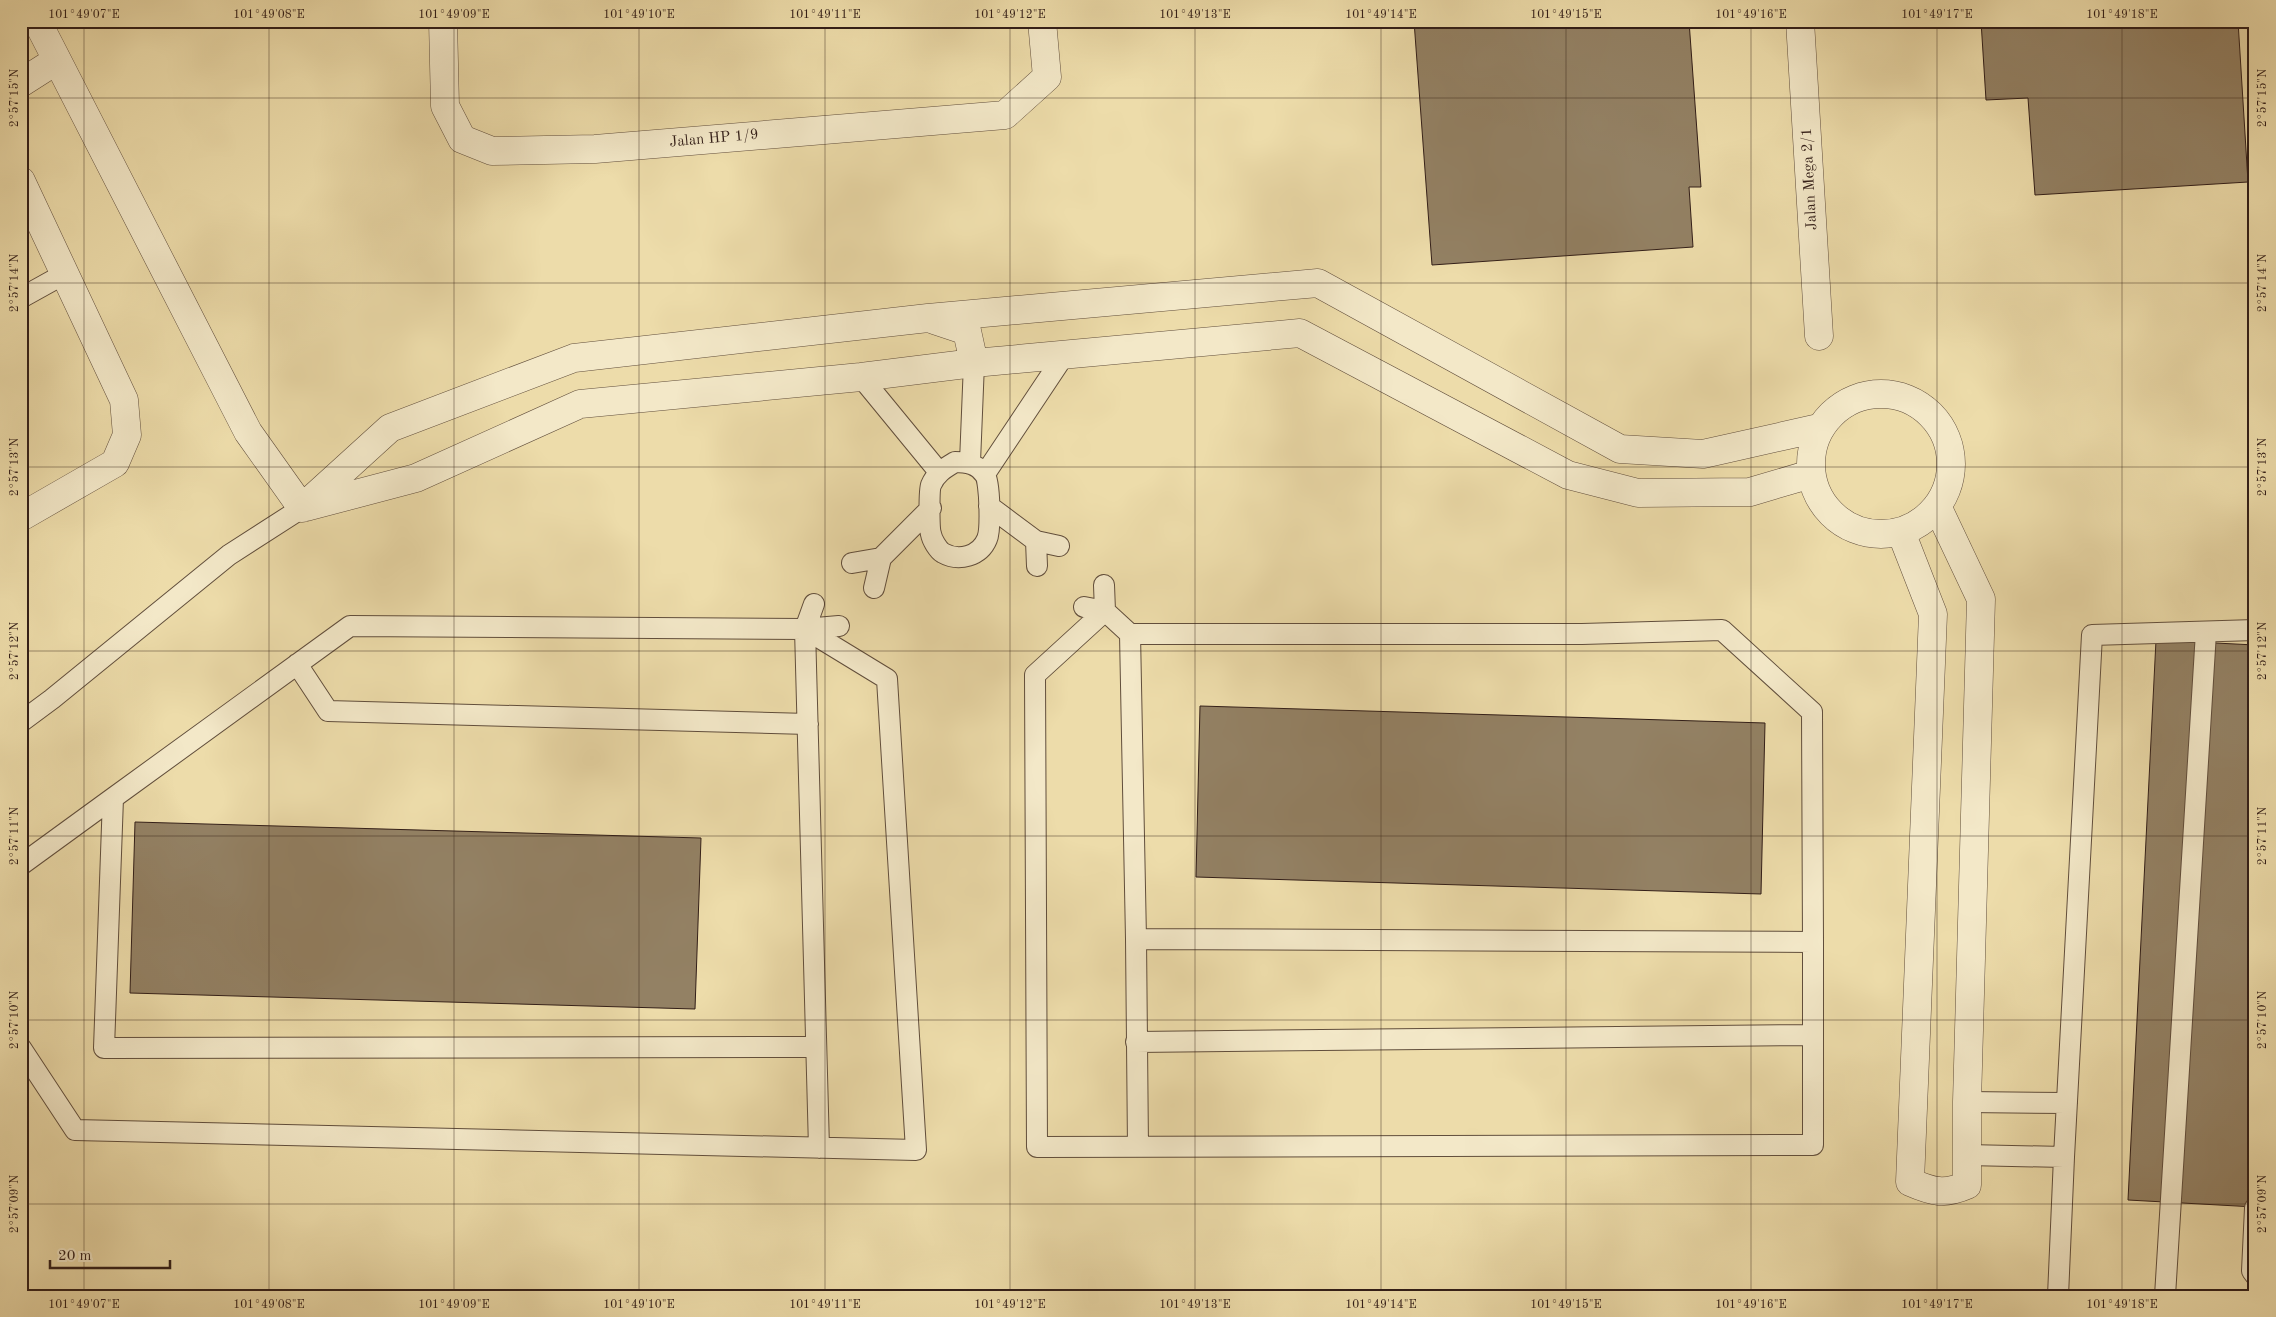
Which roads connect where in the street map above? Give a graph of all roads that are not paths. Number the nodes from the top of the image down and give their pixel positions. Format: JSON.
{"nodes":[{"id":1,"x":37,"y":21,"type":"edge"},
{"id":2,"x":443,"y":21,"type":"edge"},
{"id":3,"x":1042,"y":21,"type":"edge"},
{"id":4,"x":1800,"y":21,"type":"edge"},
{"id":5,"x":57,"y":60,"type":"junction"},
{"id":6,"x":21,"y":83,"type":"edge"},
{"id":7,"x":21,"y":181,"type":"edge"},
{"id":8,"x":66,"y":273,"type":"junction"},
{"id":9,"x":21,"y":298,"type":"edge"},
{"id":10,"x":928,"y":318,"type":"junction"},
{"id":11,"x":1819,"y":336,"type":"dead end"},
{"id":12,"x":1065,"y":354,"type":"junction"},
{"id":13,"x":974,"y":363,"type":"junction"},
{"id":14,"x":861,"y":377,"type":"junction"},
{"id":15,"x":1819,"y":428,"type":"junction"},
{"id":16,"x":977,"y":468,"type":"junction"},
{"id":17,"x":939,"y":472,"type":"junction"},
{"id":18,"x":1811,"y":474,"type":"junction"},
{"id":19,"x":989,"y":506,"type":"junction"},
{"id":20,"x":1937,"y":506,"type":"junction"},
{"id":21,"x":302,"y":508,"type":"junction"},
{"id":22,"x":931,"y":508,"type":"junction"},
{"id":23,"x":21,"y":517,"type":"edge"},
{"id":24,"x":1901,"y":532,"type":"junction"},
{"id":25,"x":1036,"y":541,"type":"junction"},
{"id":26,"x":1060,"y":546,"type":"dead end"},
{"id":27,"x":881,"y":558,"type":"junction"},
{"id":28,"x":852,"y":563,"type":"dead end"},
{"id":29,"x":1037,"y":566,"type":"dead end"},
{"id":30,"x":1104,"y":585,"type":"dead end"},
{"id":31,"x":874,"y":588,"type":"dead end"},
{"id":32,"x":814,"y":604,"type":"dead end"},
{"id":33,"x":1084,"y":607,"type":"dead end"},
{"id":34,"x":1105,"y":611,"type":"junction"},
{"id":35,"x":839,"y":626,"type":"dead end"},
{"id":36,"x":805,"y":629,"type":"junction"},
{"id":37,"x":2255,"y":630,"type":"edge"},
{"id":38,"x":2206,"y":632,"type":"junction"},
{"id":39,"x":1130,"y":634,"type":"junction"},
{"id":40,"x":297,"y":664,"type":"junction"},
{"id":41,"x":21,"y":722,"type":"edge"},
{"id":42,"x":808,"y":724,"type":"junction"},
{"id":43,"x":114,"y":798,"type":"junction"},
{"id":44,"x":21,"y":865,"type":"edge"},
{"id":45,"x":1136,"y":939,"type":"junction"},
{"id":46,"x":1813,"y":942,"type":"junction"},
{"id":47,"x":1813,"y":1035,"type":"junction"},
{"id":48,"x":1136,"y":1042,"type":"junction"},
{"id":49,"x":816,"y":1047,"type":"junction"},
{"id":50,"x":21,"y":1048,"type":"edge"},
{"id":51,"x":1967,"y":1102,"type":"junction"},
{"id":52,"x":2067,"y":1103,"type":"junction"},
{"id":53,"x":1138,"y":1147,"type":"junction"},
{"id":54,"x":819,"y":1148,"type":"junction"},
{"id":55,"x":1968,"y":1155,"type":"junction"},
{"id":56,"x":2064,"y":1157,"type":"junction"},
{"id":57,"x":2255,"y":1208,"type":"edge"},
{"id":58,"x":2255,"y":1275,"type":"edge"},
{"id":59,"x":2058,"y":1296,"type":"edge"},
{"id":60,"x":2165,"y":1296,"type":"edge"}],
"edges":[{"from":1,"to":5,"type":"street"},
{"from":2,"to":3,"type":"street","name":"Jalan HP 1/9"},
{"from":4,"to":11,"type":"street","name":"Jalan Mega 2/1"},
{"from":5,"to":6,"type":"street"},
{"from":5,"to":21,"type":"street"},
{"from":7,"to":8,"type":"street"},
{"from":8,"to":9,"type":"lane"},
{"from":8,"to":23,"type":"street"},
{"from":10,"to":13,"type":"street"},
{"from":10,"to":15,"type":"street"},
{"from":10,"to":21,"type":"street"},
{"from":12,"to":13,"type":"street"},
{"from":12,"to":16,"type":"lane"},
{"from":12,"to":18,"type":"street"},
{"from":13,"to":14,"type":"street"},
{"from":13,"to":16,"type":"lane"},
{"from":14,"to":17,"type":"lane"},
{"from":14,"to":21,"type":"street"},
{"from":15,"to":18,"type":"street"},
{"from":15,"to":20,"type":"street"},
{"from":16,"to":17,"type":"lane"},
{"from":16,"to":19,"type":"lane"},
{"from":17,"to":22,"type":"lane"},
{"from":18,"to":24,"type":"street"},
{"from":19,"to":22,"type":"lane"},
{"from":19,"to":25,"type":"lane"},
{"from":20,"to":24,"type":"street"},
{"from":20,"to":51,"type":"street"},
{"from":21,"to":41,"type":"lane"},
{"from":22,"to":27,"type":"lane"},
{"from":24,"to":55,"type":"street"},
{"from":25,"to":26,"type":"lane"},
{"from":25,"to":29,"type":"lane"},
{"from":27,"to":28,"type":"lane"},
{"from":27,"to":31,"type":"lane"},
{"from":30,"to":34,"type":"lane"},
{"from":32,"to":36,"type":"lane"},
{"from":33,"to":34,"type":"lane"},
{"from":34,"to":39,"type":"lane"},
{"from":34,"to":53,"type":"lane"},
{"from":35,"to":36,"type":"lane"},
{"from":36,"to":40,"type":"lane"},
{"from":36,"to":42,"type":"lane"},
{"from":36,"to":54,"type":"lane"},
{"from":37,"to":38,"type":"lane"},
{"from":38,"to":52,"type":"lane"},
{"from":38,"to":60,"type":"lane"},
{"from":39,"to":45,"type":"lane"},
{"from":39,"to":46,"type":"lane"},
{"from":40,"to":42,"type":"lane"},
{"from":40,"to":43,"type":"lane"},
{"from":42,"to":49,"type":"lane"},
{"from":43,"to":44,"type":"lane"},
{"from":43,"to":49,"type":"lane"},
{"from":45,"to":46,"type":"lane"},
{"from":45,"to":48,"type":"lane"},
{"from":46,"to":47,"type":"lane"},
{"from":47,"to":48,"type":"lane"},
{"from":47,"to":53,"type":"lane"},
{"from":48,"to":53,"type":"lane"},
{"from":49,"to":54,"type":"lane"},
{"from":50,"to":54,"type":"lane"},
{"from":51,"to":52,"type":"lane"},
{"from":51,"to":55,"type":"street"},
{"from":52,"to":56,"type":"lane"},
{"from":55,"to":56,"type":"lane"},
{"from":56,"to":59,"type":"lane"},
{"from":57,"to":58,"type":"lane"}]}
